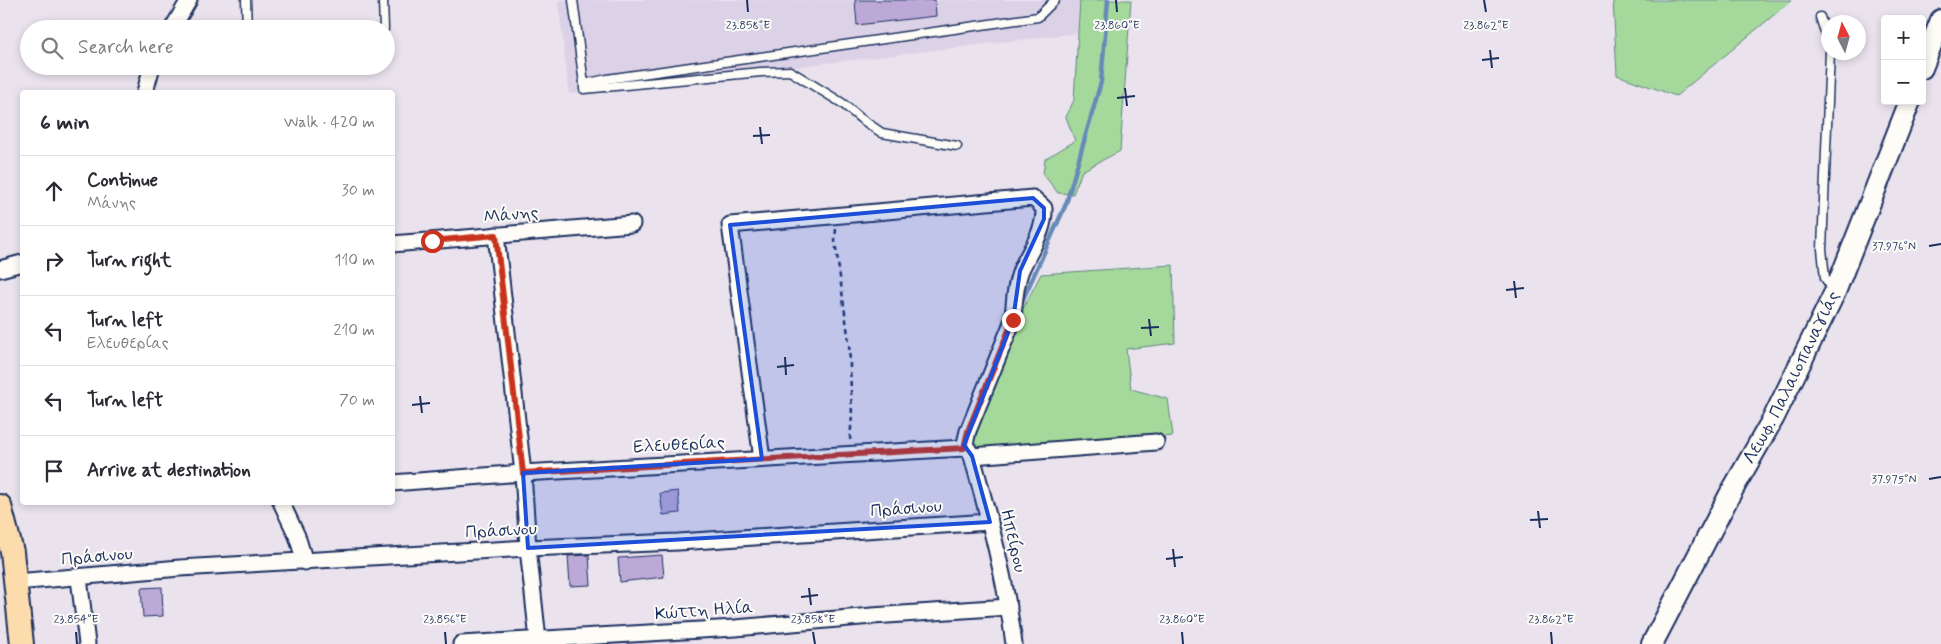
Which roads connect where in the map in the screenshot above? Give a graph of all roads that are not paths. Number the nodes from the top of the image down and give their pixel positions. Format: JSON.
{"nodes":[{"id":1,"x":189,"y":0,"type":"edge"},
{"id":2,"x":246,"y":0,"type":"edge"},
{"id":3,"x":382,"y":0,"type":"edge"},
{"id":4,"x":573,"y":0,"type":"edge"},
{"id":5,"x":1055,"y":0,"type":"edge"},
{"id":6,"x":1820,"y":17,"type":"dead end"},
{"id":7,"x":177,"y":20,"type":"edge"},
{"id":8,"x":247,"y":20,"type":"edge"},
{"id":9,"x":383,"y":20,"type":"edge"},
{"id":10,"x":1821,"y":20,"type":"edge"},
{"id":11,"x":1941,"y":20,"type":"edge"},
{"id":12,"x":1830,"y":60,"type":"edge"},
{"id":13,"x":1925,"y":60,"type":"edge"},
{"id":14,"x":150,"y":75,"type":"edge"},
{"id":15,"x":584,"y":84,"type":"junction"},
{"id":16,"x":146,"y":90,"type":"edge"},
{"id":17,"x":1908,"y":105,"type":"edge"},
{"id":18,"x":957,"y":146,"type":"dead end"},
{"id":19,"x":632,"y":224,"type":"dead end"},
{"id":20,"x":496,"y":235,"type":"junction"},
{"id":21,"x":395,"y":244,"type":"edge"},
{"id":22,"x":20,"y":265,"type":"edge"},
{"id":23,"x":0,"y":270,"type":"edge"},
{"id":24,"x":1835,"y":292,"type":"junction"},
{"id":25,"x":1156,"y":442,"type":"dead end"},
{"id":26,"x":968,"y":451,"type":"junction"},
{"id":27,"x":762,"y":459,"type":"junction"},
{"id":28,"x":523,"y":473,"type":"junction"},
{"id":29,"x":395,"y":483,"type":"edge"},
{"id":30,"x":282,"y":505,"type":"edge"},
{"id":31,"x":0,"y":506,"type":"edge"},
{"id":32,"x":990,"y":522,"type":"junction"},
{"id":33,"x":528,"y":548,"type":"junction"},
{"id":34,"x":305,"y":562,"type":"junction"},
{"id":35,"x":79,"y":578,"type":"junction"},
{"id":36,"x":16,"y":582,"type":"junction"},
{"id":37,"x":1009,"y":607,"type":"junction"},
{"id":38,"x":538,"y":640,"type":"junction"},
{"id":39,"x":22,"y":644,"type":"edge"},
{"id":40,"x":87,"y":644,"type":"edge"},
{"id":41,"x":462,"y":644,"type":"edge"},
{"id":42,"x":1014,"y":644,"type":"edge"},
{"id":43,"x":1652,"y":644,"type":"edge"}],
"edges":[{"from":1,"to":7,"type":"street"},
{"from":2,"to":8,"type":"lane"},
{"from":3,"to":9,"type":"lane"},
{"from":4,"to":15,"type":"lane"},
{"from":5,"to":15,"type":"lane"},
{"from":6,"to":10,"type":"lane"},
{"from":11,"to":13,"type":"street"},
{"from":12,"to":24,"type":"lane"},
{"from":14,"to":16,"type":"street"},
{"from":15,"to":18,"type":"lane"},
{"from":17,"to":24,"type":"street","name":"Λεωφ. Παλαιοπαναγιάς"},
{"from":19,"to":20,"type":"street","name":"Μάνης"},
{"from":20,"to":21,"type":"street","name":"Μάνης"},
{"from":20,"to":28,"type":"street"},
{"from":22,"to":23,"type":"street"},
{"from":24,"to":43,"type":"street","name":"Λεωφ. Παλαιοπαναγιάς"},
{"from":25,"to":26,"type":"street","name":"Ελευθερίας"},
{"from":26,"to":27,"type":"street","name":"Ελευθερίας"},
{"from":26,"to":27,"type":"street"},
{"from":26,"to":32,"type":"street","name":"Ηπείρου"},
{"from":27,"to":28,"type":"street","name":"Ελευθερίας"},
{"from":28,"to":29,"type":"street","name":"Ελευθερίας"},
{"from":28,"to":33,"type":"street"},
{"from":30,"to":34,"type":"street"},
{"from":31,"to":36,"type":"main road"},
{"from":32,"to":33,"type":"street","name":"Πράσινου"},
{"from":32,"to":37,"type":"street","name":"Ηπείρου"},
{"from":33,"to":34,"type":"street","name":"Πράσινου"},
{"from":33,"to":38,"type":"street"},
{"from":34,"to":35,"type":"street","name":"Πράσινου"},
{"from":35,"to":36,"type":"street","name":"Πράσινου"},
{"from":35,"to":40,"type":"street"},
{"from":36,"to":39,"type":"main road"},
{"from":37,"to":38,"type":"street","name":"Κώττη Ηλία"},
{"from":37,"to":42,"type":"street","name":"Ηπείρου"},
{"from":38,"to":41,"type":"street","name":"Κώττη Ηλία"}]}
